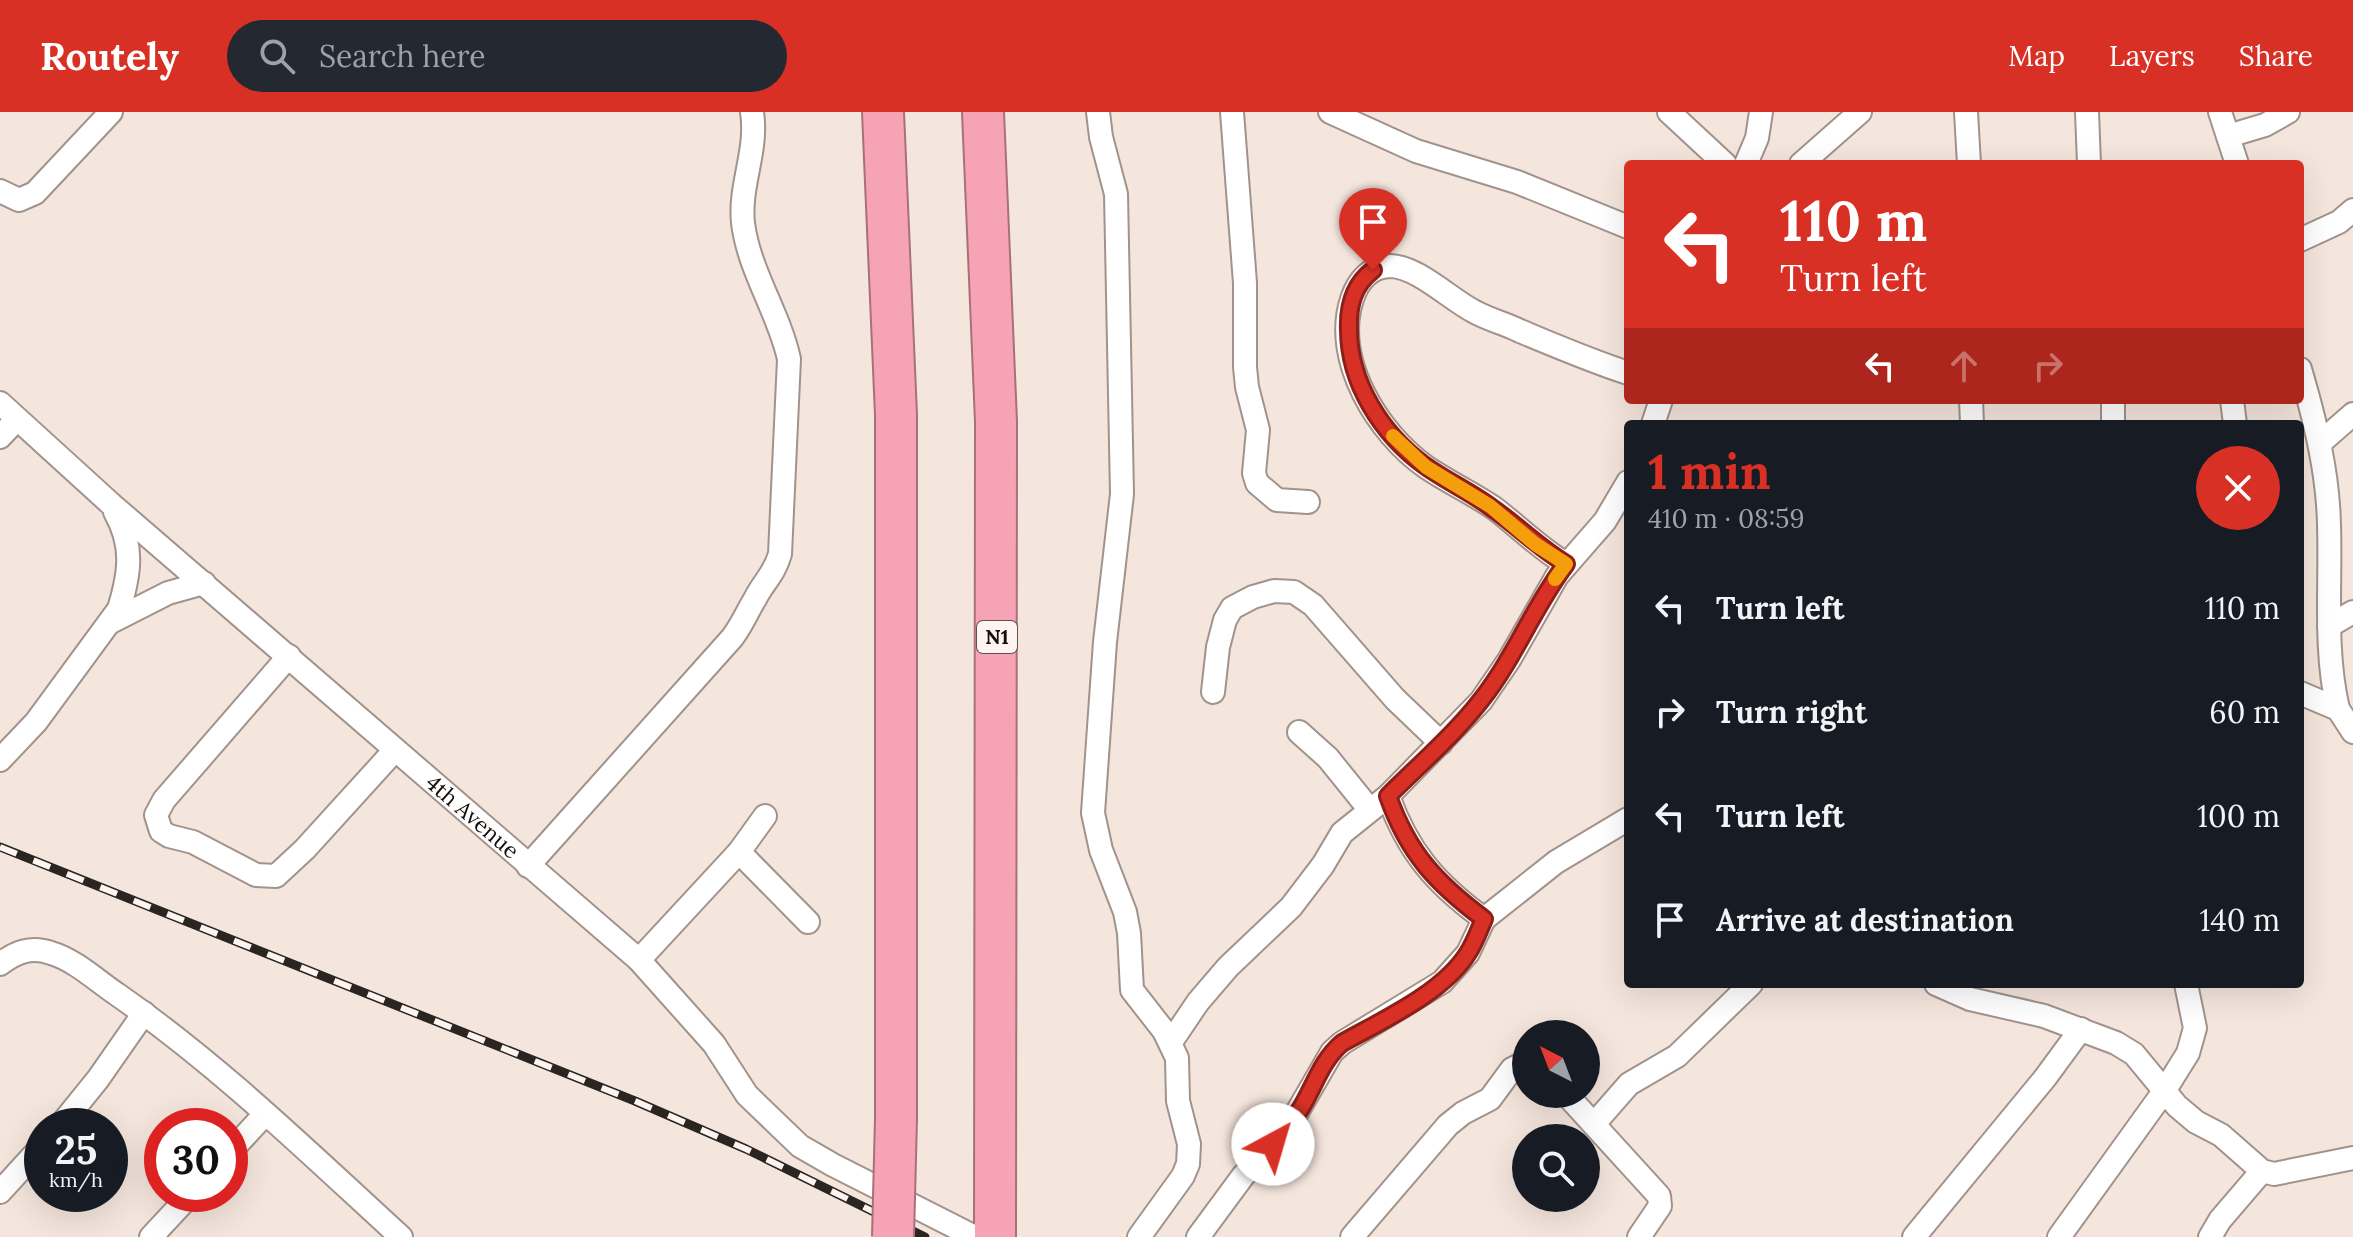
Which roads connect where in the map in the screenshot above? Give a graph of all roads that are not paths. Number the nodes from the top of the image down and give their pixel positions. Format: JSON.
{"nodes":[{"id":1,"x":111,"y":112,"type":"edge"},
{"id":2,"x":752,"y":112,"type":"edge"},
{"id":3,"x":883,"y":112,"type":"edge"},
{"id":4,"x":983,"y":112,"type":"edge"},
{"id":5,"x":1098,"y":112,"type":"edge"},
{"id":6,"x":1232,"y":112,"type":"edge"},
{"id":7,"x":1330,"y":112,"type":"edge"},
{"id":8,"x":1669,"y":112,"type":"edge"},
{"id":9,"x":1761,"y":112,"type":"edge"},
{"id":10,"x":1860,"y":112,"type":"edge"},
{"id":11,"x":1966,"y":112,"type":"edge"},
{"id":12,"x":2087,"y":112,"type":"edge"},
{"id":13,"x":2220,"y":112,"type":"edge"},
{"id":14,"x":2288,"y":112,"type":"edge"},
{"id":15,"x":2228,"y":136,"type":"junction"},
{"id":16,"x":1721,"y":160,"type":"edge"},
{"id":17,"x":1748,"y":160,"type":"edge"},
{"id":18,"x":1806,"y":160,"type":"edge"},
{"id":19,"x":1969,"y":160,"type":"edge"},
{"id":20,"x":2089,"y":160,"type":"edge"},
{"id":21,"x":2236,"y":160,"type":"edge"},
{"id":22,"x":0,"y":191,"type":"edge"},
{"id":23,"x":2353,"y":210,"type":"edge"},
{"id":24,"x":1624,"y":225,"type":"edge"},
{"id":25,"x":2304,"y":238,"type":"edge"},
{"id":26,"x":1624,"y":372,"type":"edge"},
{"id":27,"x":2304,"y":384,"type":"edge"},
{"id":28,"x":0,"y":403,"type":"edge"},
{"id":29,"x":2353,"y":414,"type":"edge"},
{"id":30,"x":17,"y":419,"type":"junction"},
{"id":31,"x":0,"y":437,"type":"edge"},
{"id":32,"x":2320,"y":443,"type":"junction"},
{"id":33,"x":1624,"y":489,"type":"edge"},
{"id":34,"x":1308,"y":502,"type":"dead end"},
{"id":35,"x":111,"y":504,"type":"junction"},
{"id":36,"x":1566,"y":564,"type":"junction"},
{"id":37,"x":204,"y":583,"type":"junction"},
{"id":38,"x":2353,"y":612,"type":"edge"},
{"id":39,"x":111,"y":622,"type":"junction"},
{"id":40,"x":2329,"y":626,"type":"junction"},
{"id":41,"x":289,"y":656,"type":"junction"},
{"id":42,"x":1213,"y":692,"type":"dead end"},
{"id":43,"x":2304,"y":695,"type":"edge"},
{"id":44,"x":2338,"y":709,"type":"junction"},
{"id":45,"x":1299,"y":732,"type":"dead end"},
{"id":46,"x":2353,"y":732,"type":"edge"},
{"id":47,"x":1441,"y":743,"type":"junction"},
{"id":48,"x":395,"y":750,"type":"junction"},
{"id":49,"x":0,"y":760,"type":"edge"},
{"id":50,"x":1388,"y":796,"type":"junction"},
{"id":51,"x":1370,"y":810,"type":"junction"},
{"id":52,"x":765,"y":816,"type":"dead end"},
{"id":53,"x":1624,"y":821,"type":"edge"},
{"id":54,"x":739,"y":852,"type":"junction"},
{"id":55,"x":528,"y":866,"type":"junction"},
{"id":56,"x":1484,"y":919,"type":"junction"},
{"id":57,"x":808,"y":922,"type":"dead end"},
{"id":58,"x":639,"y":960,"type":"junction"},
{"id":59,"x":0,"y":964,"type":"edge"},
{"id":60,"x":1747,"y":988,"type":"edge"},
{"id":61,"x":1945,"y":988,"type":"edge"},
{"id":62,"x":2016,"y":988,"type":"edge"},
{"id":63,"x":2187,"y":988,"type":"edge"},
{"id":64,"x":2009,"y":1006,"type":"junction"},
{"id":65,"x":144,"y":1013,"type":"junction"},
{"id":66,"x":2081,"y":1029,"type":"junction"},
{"id":67,"x":1171,"y":1042,"type":"junction"},
{"id":68,"x":1512,"y":1069,"type":"edge"},
{"id":69,"x":2165,"y":1090,"type":"junction"},
{"id":70,"x":75,"y":1108,"type":"edge"},
{"id":71,"x":1579,"y":1108,"type":"edge"},
{"id":72,"x":265,"y":1114,"type":"junction"},
{"id":73,"x":1594,"y":1124,"type":"joint"},
{"id":74,"x":1600,"y":1131,"type":"edge"},
{"id":75,"x":248,"y":1132,"type":"edge"},
{"id":76,"x":2353,"y":1158,"type":"edge"},
{"id":77,"x":24,"y":1166,"type":"edge"},
{"id":78,"x":2262,"y":1171,"type":"junction"},
{"id":79,"x":0,"y":1192,"type":"edge"},
{"id":80,"x":175,"y":1212,"type":"edge"},
{"id":81,"x":153,"y":1236,"type":"edge"},
{"id":82,"x":401,"y":1237,"type":"edge"},
{"id":83,"x":893,"y":1237,"type":"edge"},
{"id":84,"x":975,"y":1237,"type":"edge"},
{"id":85,"x":995,"y":1237,"type":"edge"},
{"id":86,"x":1139,"y":1237,"type":"edge"},
{"id":87,"x":1198,"y":1237,"type":"edge"},
{"id":88,"x":1352,"y":1237,"type":"edge"},
{"id":89,"x":1639,"y":1237,"type":"edge"},
{"id":90,"x":1914,"y":1237,"type":"edge"},
{"id":91,"x":2059,"y":1237,"type":"edge"},
{"id":92,"x":2210,"y":1237,"type":"edge"}],
"edges":[{"from":1,"to":22,"type":"street"},
{"from":2,"to":55,"type":"street"},
{"from":3,"to":83,"type":"highway","bridge":true},
{"from":4,"to":85,"type":"highway","number":"N1"},
{"from":5,"to":67,"type":"street"},
{"from":6,"to":34,"type":"street"},
{"from":7,"to":24,"type":"street"},
{"from":8,"to":16,"type":"street"},
{"from":9,"to":17,"type":"street"},
{"from":10,"to":18,"type":"street"},
{"from":11,"to":19,"type":"street"},
{"from":12,"to":20,"type":"street"},
{"from":13,"to":15,"type":"street"},
{"from":14,"to":15,"type":"street"},
{"from":15,"to":21,"type":"street"},
{"from":23,"to":25,"type":"street"},
{"from":26,"to":36,"type":"street"},
{"from":27,"to":32,"type":"street"},
{"from":28,"to":30,"type":"street","name":"4th Avenue"},
{"from":29,"to":32,"type":"street"},
{"from":30,"to":31,"type":"street"},
{"from":30,"to":35,"type":"street","name":"4th Avenue"},
{"from":32,"to":40,"type":"street"},
{"from":33,"to":36,"type":"street"},
{"from":35,"to":37,"type":"street","name":"4th Avenue"},
{"from":35,"to":39,"type":"street"},
{"from":36,"to":47,"type":"street"},
{"from":37,"to":39,"type":"street"},
{"from":37,"to":41,"type":"street","name":"4th Avenue"},
{"from":38,"to":40,"type":"street"},
{"from":39,"to":49,"type":"street"},
{"from":40,"to":44,"type":"street"},
{"from":41,"to":48,"type":"street","name":"4th Avenue"},
{"from":41,"to":48,"type":"street"},
{"from":42,"to":47,"type":"street"},
{"from":43,"to":44,"type":"street"},
{"from":44,"to":46,"type":"street"},
{"from":45,"to":51,"type":"street"},
{"from":47,"to":50,"type":"street"},
{"from":48,"to":55,"type":"street","name":"4th Avenue"},
{"from":50,"to":51,"type":"street"},
{"from":50,"to":56,"type":"street"},
{"from":51,"to":67,"type":"street"},
{"from":52,"to":54,"type":"street"},
{"from":53,"to":56,"type":"street"},
{"from":54,"to":57,"type":"street"},
{"from":54,"to":58,"type":"street"},
{"from":55,"to":58,"type":"street","name":"4th Avenue"},
{"from":56,"to":87,"type":"street"},
{"from":58,"to":84,"type":"street","name":"4th Avenue"},
{"from":59,"to":65,"type":"street"},
{"from":60,"to":73,"type":"street"},
{"from":61,"to":64,"type":"street"},
{"from":62,"to":64,"type":"street"},
{"from":63,"to":69,"type":"street"},
{"from":64,"to":66,"type":"street"},
{"from":65,"to":70,"type":"street"},
{"from":65,"to":72,"type":"street"},
{"from":66,"to":69,"type":"street"},
{"from":66,"to":90,"type":"street"},
{"from":67,"to":86,"type":"street"},
{"from":68,"to":88,"type":"street"},
{"from":69,"to":78,"type":"street"},
{"from":69,"to":91,"type":"street"},
{"from":71,"to":73,"type":"street"},
{"from":72,"to":75,"type":"street"},
{"from":72,"to":82,"type":"street"},
{"from":74,"to":89,"type":"street"},
{"from":76,"to":78,"type":"street"},
{"from":77,"to":79,"type":"street"},
{"from":78,"to":92,"type":"street"},
{"from":80,"to":81,"type":"street"}]}
